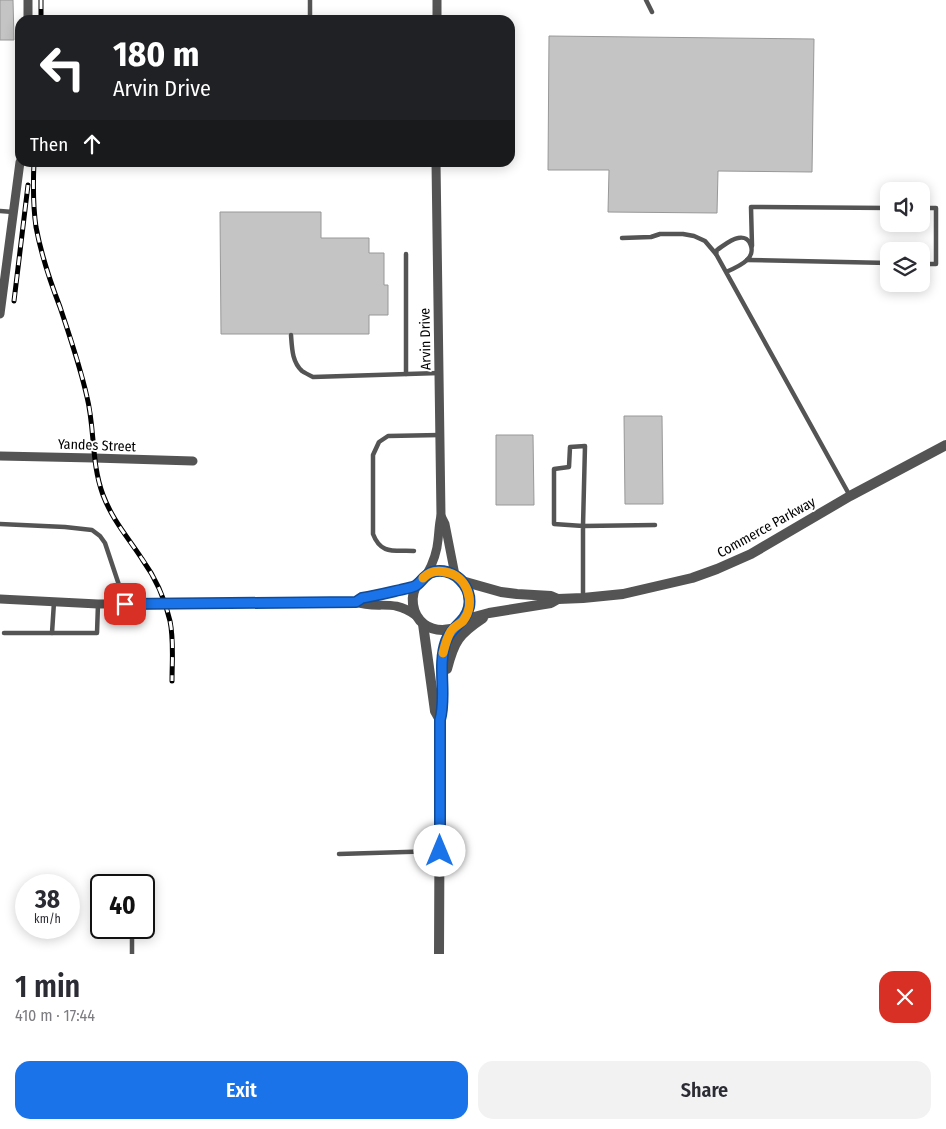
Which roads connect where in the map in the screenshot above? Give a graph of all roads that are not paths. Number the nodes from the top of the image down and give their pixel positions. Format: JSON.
{"nodes":[{"id":1,"x":28,"y":0,"type":"edge"},
{"id":2,"x":310,"y":0,"type":"edge"},
{"id":3,"x":437,"y":0,"type":"edge"},
{"id":4,"x":646,"y":0,"type":"edge"},
{"id":5,"x":652,"y":12,"type":"dead end"},
{"id":6,"x":28,"y":15,"type":"edge"},
{"id":7,"x":310,"y":15,"type":"edge"},
{"id":8,"x":437,"y":15,"type":"edge"},
{"id":9,"x":19,"y":167,"type":"edge"},
{"id":10,"x":436,"y":167,"type":"edge"},
{"id":11,"x":880,"y":208,"type":"edge"},
{"id":12,"x":930,"y":208,"type":"edge"},
{"id":13,"x":0,"y":211,"type":"edge"},
{"id":14,"x":13,"y":212,"type":"junction"},
{"id":15,"x":622,"y":238,"type":"dead end"},
{"id":16,"x":752,"y":247,"type":"junction"},
{"id":17,"x":406,"y":254,"type":"dead end"},
{"id":18,"x":716,"y":254,"type":"junction"},
{"id":19,"x":747,"y":260,"type":"junction"},
{"id":20,"x":880,"y":263,"type":"edge"},
{"id":21,"x":930,"y":264,"type":"edge"},
{"id":22,"x":726,"y":272,"type":"junction"},
{"id":23,"x":1,"y":295,"type":"edge"},
{"id":24,"x":0,"y":314,"type":"edge"},
{"id":25,"x":291,"y":336,"type":"dead end"},
{"id":26,"x":439,"y":373,"type":"junction"},
{"id":27,"x":406,"y":374,"type":"junction"},
{"id":28,"x":440,"y":435,"type":"junction"},
{"id":29,"x":946,"y":445,"type":"edge"},
{"id":30,"x":0,"y":456,"type":"edge"},
{"id":31,"x":193,"y":462,"type":"dead end"},
{"id":32,"x":850,"y":496,"type":"junction"},
{"id":33,"x":441,"y":516,"type":"junction"},
{"id":34,"x":0,"y":524,"type":"edge"},
{"id":35,"x":655,"y":525,"type":"dead end"},
{"id":36,"x":583,"y":526,"type":"junction"},
{"id":37,"x":414,"y":551,"type":"dead end"},
{"id":38,"x":427,"y":574,"type":"junction"},
{"id":39,"x":459,"y":578,"type":"junction"},
{"id":40,"x":416,"y":586,"type":"junction"},
{"id":41,"x":558,"y":598,"type":"junction"},
{"id":42,"x":583,"y":598,"type":"junction"},
{"id":43,"x":0,"y":600,"type":"edge"},
{"id":44,"x":54,"y":601,"type":"junction"},
{"id":45,"x":356,"y":602,"type":"junction"},
{"id":46,"x":98,"y":604,"type":"junction"},
{"id":47,"x":125,"y":604,"type":"junction"},
{"id":48,"x":489,"y":613,"type":"junction"},
{"id":49,"x":415,"y":615,"type":"junction"},
{"id":50,"x":463,"y":620,"type":"junction"},
{"id":51,"x":423,"y":624,"type":"junction"},
{"id":52,"x":452,"y":628,"type":"junction"},
{"id":53,"x":4,"y":633,"type":"dead end"},
{"id":54,"x":52,"y":633,"type":"junction"},
{"id":55,"x":442,"y":684,"type":"junction"},
{"id":56,"x":440,"y":720,"type":"junction"},
{"id":57,"x":440,"y":851,"type":"junction"},
{"id":58,"x":338,"y":854,"type":"dead end"},
{"id":59,"x":132,"y":939,"type":"edge"},
{"id":60,"x":132,"y":954,"type":"edge"},
{"id":61,"x":439,"y":954,"type":"edge"}],
"edges":[{"from":1,"to":6,"type":"street"},
{"from":2,"to":7,"type":"lane"},
{"from":3,"to":8,"type":"street"},
{"from":4,"to":5,"type":"lane"},
{"from":9,"to":14,"type":"street"},
{"from":10,"to":26,"type":"street","name":"Arvin Drive"},
{"from":11,"to":16,"type":"lane"},
{"from":12,"to":21,"type":"lane"},
{"from":13,"to":14,"type":"lane"},
{"from":14,"to":23,"type":"street"},
{"from":15,"to":18,"type":"lane"},
{"from":16,"to":18,"type":"lane"},
{"from":16,"to":19,"type":"lane"},
{"from":17,"to":27,"type":"lane"},
{"from":18,"to":22,"type":"lane"},
{"from":19,"to":20,"type":"lane"},
{"from":19,"to":22,"type":"lane"},
{"from":22,"to":32,"type":"lane"},
{"from":23,"to":24,"type":"street"},
{"from":25,"to":27,"type":"lane"},
{"from":26,"to":27,"type":"lane"},
{"from":26,"to":28,"type":"street","name":"Arvin Drive"},
{"from":28,"to":33,"type":"street","name":"Arvin Drive"},
{"from":28,"to":37,"type":"lane"},
{"from":29,"to":32,"type":"street","name":"Commerce Parkway"},
{"from":30,"to":31,"type":"street","name":"Yandes Street"},
{"from":32,"to":42,"type":"street","name":"Commerce Parkway"},
{"from":33,"to":38,"type":"street","name":"Arvin Drive"},
{"from":33,"to":39,"type":"street","name":"Arvin Drive"},
{"from":34,"to":47,"type":"lane"},
{"from":35,"to":36,"type":"lane"},
{"from":36,"to":36,"type":"lane"},
{"from":36,"to":42,"type":"lane"},
{"from":38,"to":39,"type":"street"},
{"from":38,"to":40,"type":"street","name":"Arvin Drive"},
{"from":39,"to":41,"type":"street","name":"Commerce Parkway"},
{"from":39,"to":50,"type":"street","name":"Arvin Drive"},
{"from":40,"to":45,"type":"street"},
{"from":40,"to":49,"type":"street"},
{"from":41,"to":42,"type":"street","name":"Commerce Parkway"},
{"from":41,"to":48,"type":"street","name":"Commerce Parkway"},
{"from":43,"to":44,"type":"street"},
{"from":44,"to":46,"type":"street"},
{"from":44,"to":54,"type":"lane"},
{"from":45,"to":47,"type":"street"},
{"from":45,"to":49,"type":"street"},
{"from":46,"to":47,"type":"street"},
{"from":46,"to":54,"type":"lane"},
{"from":48,"to":50,"type":"street","name":"Commerce Parkway"},
{"from":48,"to":55,"type":"street"},
{"from":49,"to":51,"type":"street"},
{"from":50,"to":52,"type":"street"},
{"from":51,"to":52,"type":"street"},
{"from":51,"to":56,"type":"street"},
{"from":52,"to":55,"type":"street"},
{"from":53,"to":54,"type":"lane"},
{"from":55,"to":56,"type":"street"},
{"from":56,"to":57,"type":"street"},
{"from":57,"to":58,"type":"lane"},
{"from":57,"to":61,"type":"street"},
{"from":59,"to":60,"type":"lane"}]}
